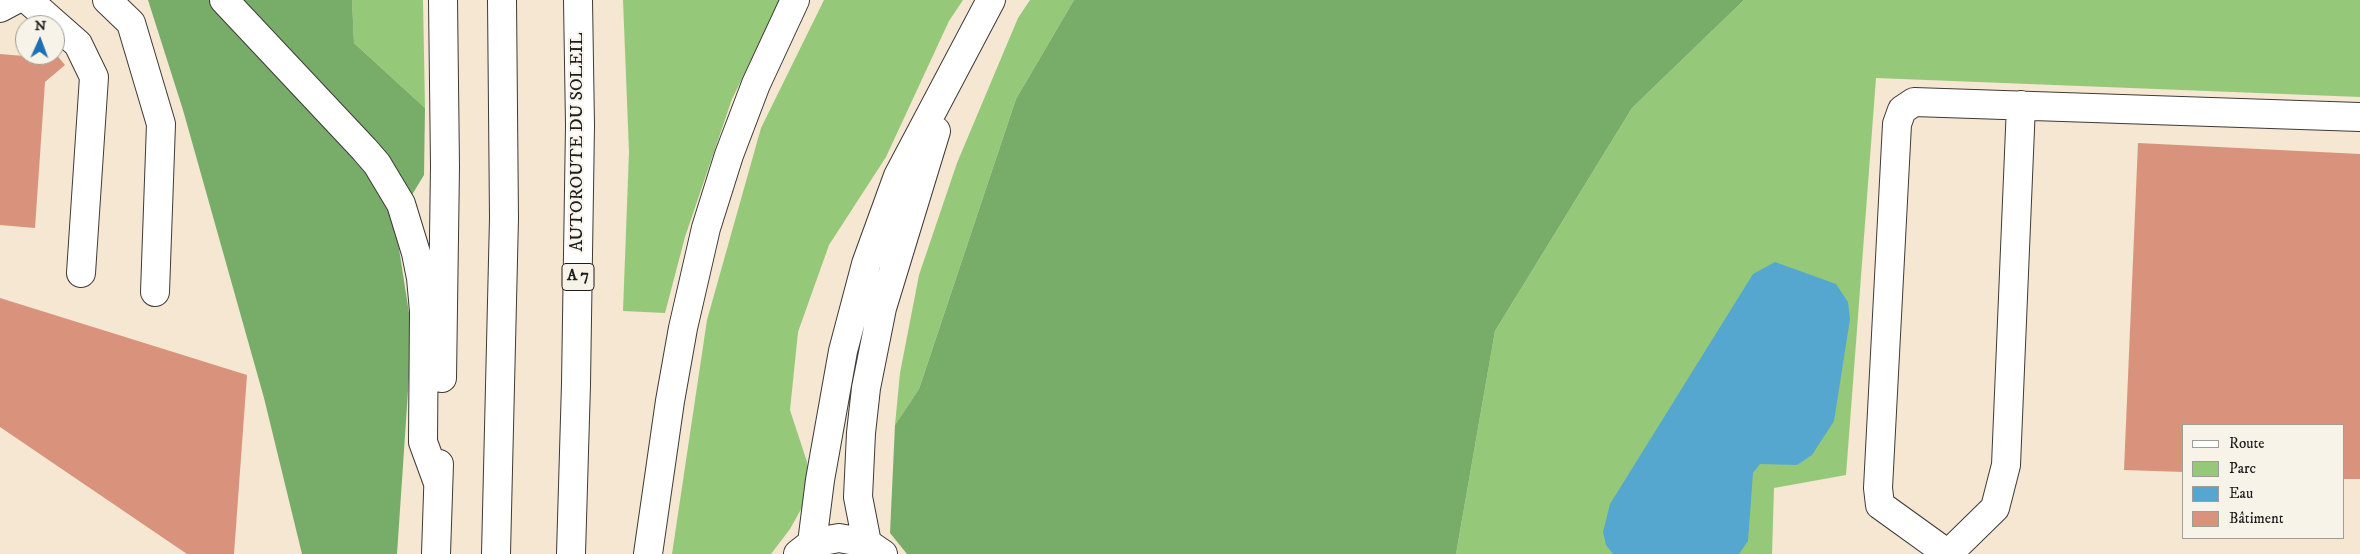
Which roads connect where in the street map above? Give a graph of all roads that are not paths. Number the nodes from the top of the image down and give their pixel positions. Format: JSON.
{"nodes":[{"id":1,"x":16,"y":0,"type":"edge"},
{"id":2,"x":28,"y":0,"type":"edge"},
{"id":3,"x":107,"y":0,"type":"edge"},
{"id":4,"x":224,"y":0,"type":"edge"},
{"id":5,"x":444,"y":0,"type":"edge"},
{"id":6,"x":502,"y":0,"type":"edge"},
{"id":7,"x":578,"y":0,"type":"edge"},
{"id":8,"x":795,"y":0,"type":"edge"},
{"id":9,"x":991,"y":0,"type":"edge"},
{"id":10,"x":0,"y":8,"type":"edge"},
{"id":11,"x":963,"y":49,"type":"junction"},
{"id":12,"x":2021,"y":105,"type":"junction"},
{"id":13,"x":2360,"y":117,"type":"edge"},
{"id":14,"x":81,"y":273,"type":"dead end"},
{"id":15,"x":155,"y":292,"type":"dead end"},
{"id":16,"x":438,"y":483,"type":"junction"},
{"id":17,"x":875,"y":548,"type":"edge"},
{"id":18,"x":804,"y":549,"type":"edge"},
{"id":19,"x":436,"y":554,"type":"edge"},
{"id":20,"x":496,"y":554,"type":"edge"},
{"id":21,"x":571,"y":554,"type":"edge"},
{"id":22,"x":648,"y":554,"type":"edge"},
{"id":23,"x":1948,"y":554,"type":"edge"}],
"edges":[{"from":1,"to":10,"type":"main road"},
{"from":2,"to":14,"type":"main road"},
{"from":3,"to":15,"type":"main road"},
{"from":4,"to":16,"type":"main road"},
{"from":5,"to":16,"type":"main road"},
{"from":6,"to":20,"type":"main road"},
{"from":7,"to":21,"type":"main road","name":"AUTOROUTE DU SOLEIL","number":"A 7"},
{"from":8,"to":22,"type":"main road"},
{"from":9,"to":11,"type":"main road"},
{"from":11,"to":17,"type":"main road"},
{"from":11,"to":18,"type":"main road"},
{"from":12,"to":13,"type":"main road"},
{"from":12,"to":23,"type":"main road"},
{"from":12,"to":23,"type":"main road"},
{"from":16,"to":19,"type":"main road"},
{"from":17,"to":18,"type":"main road"}]}
